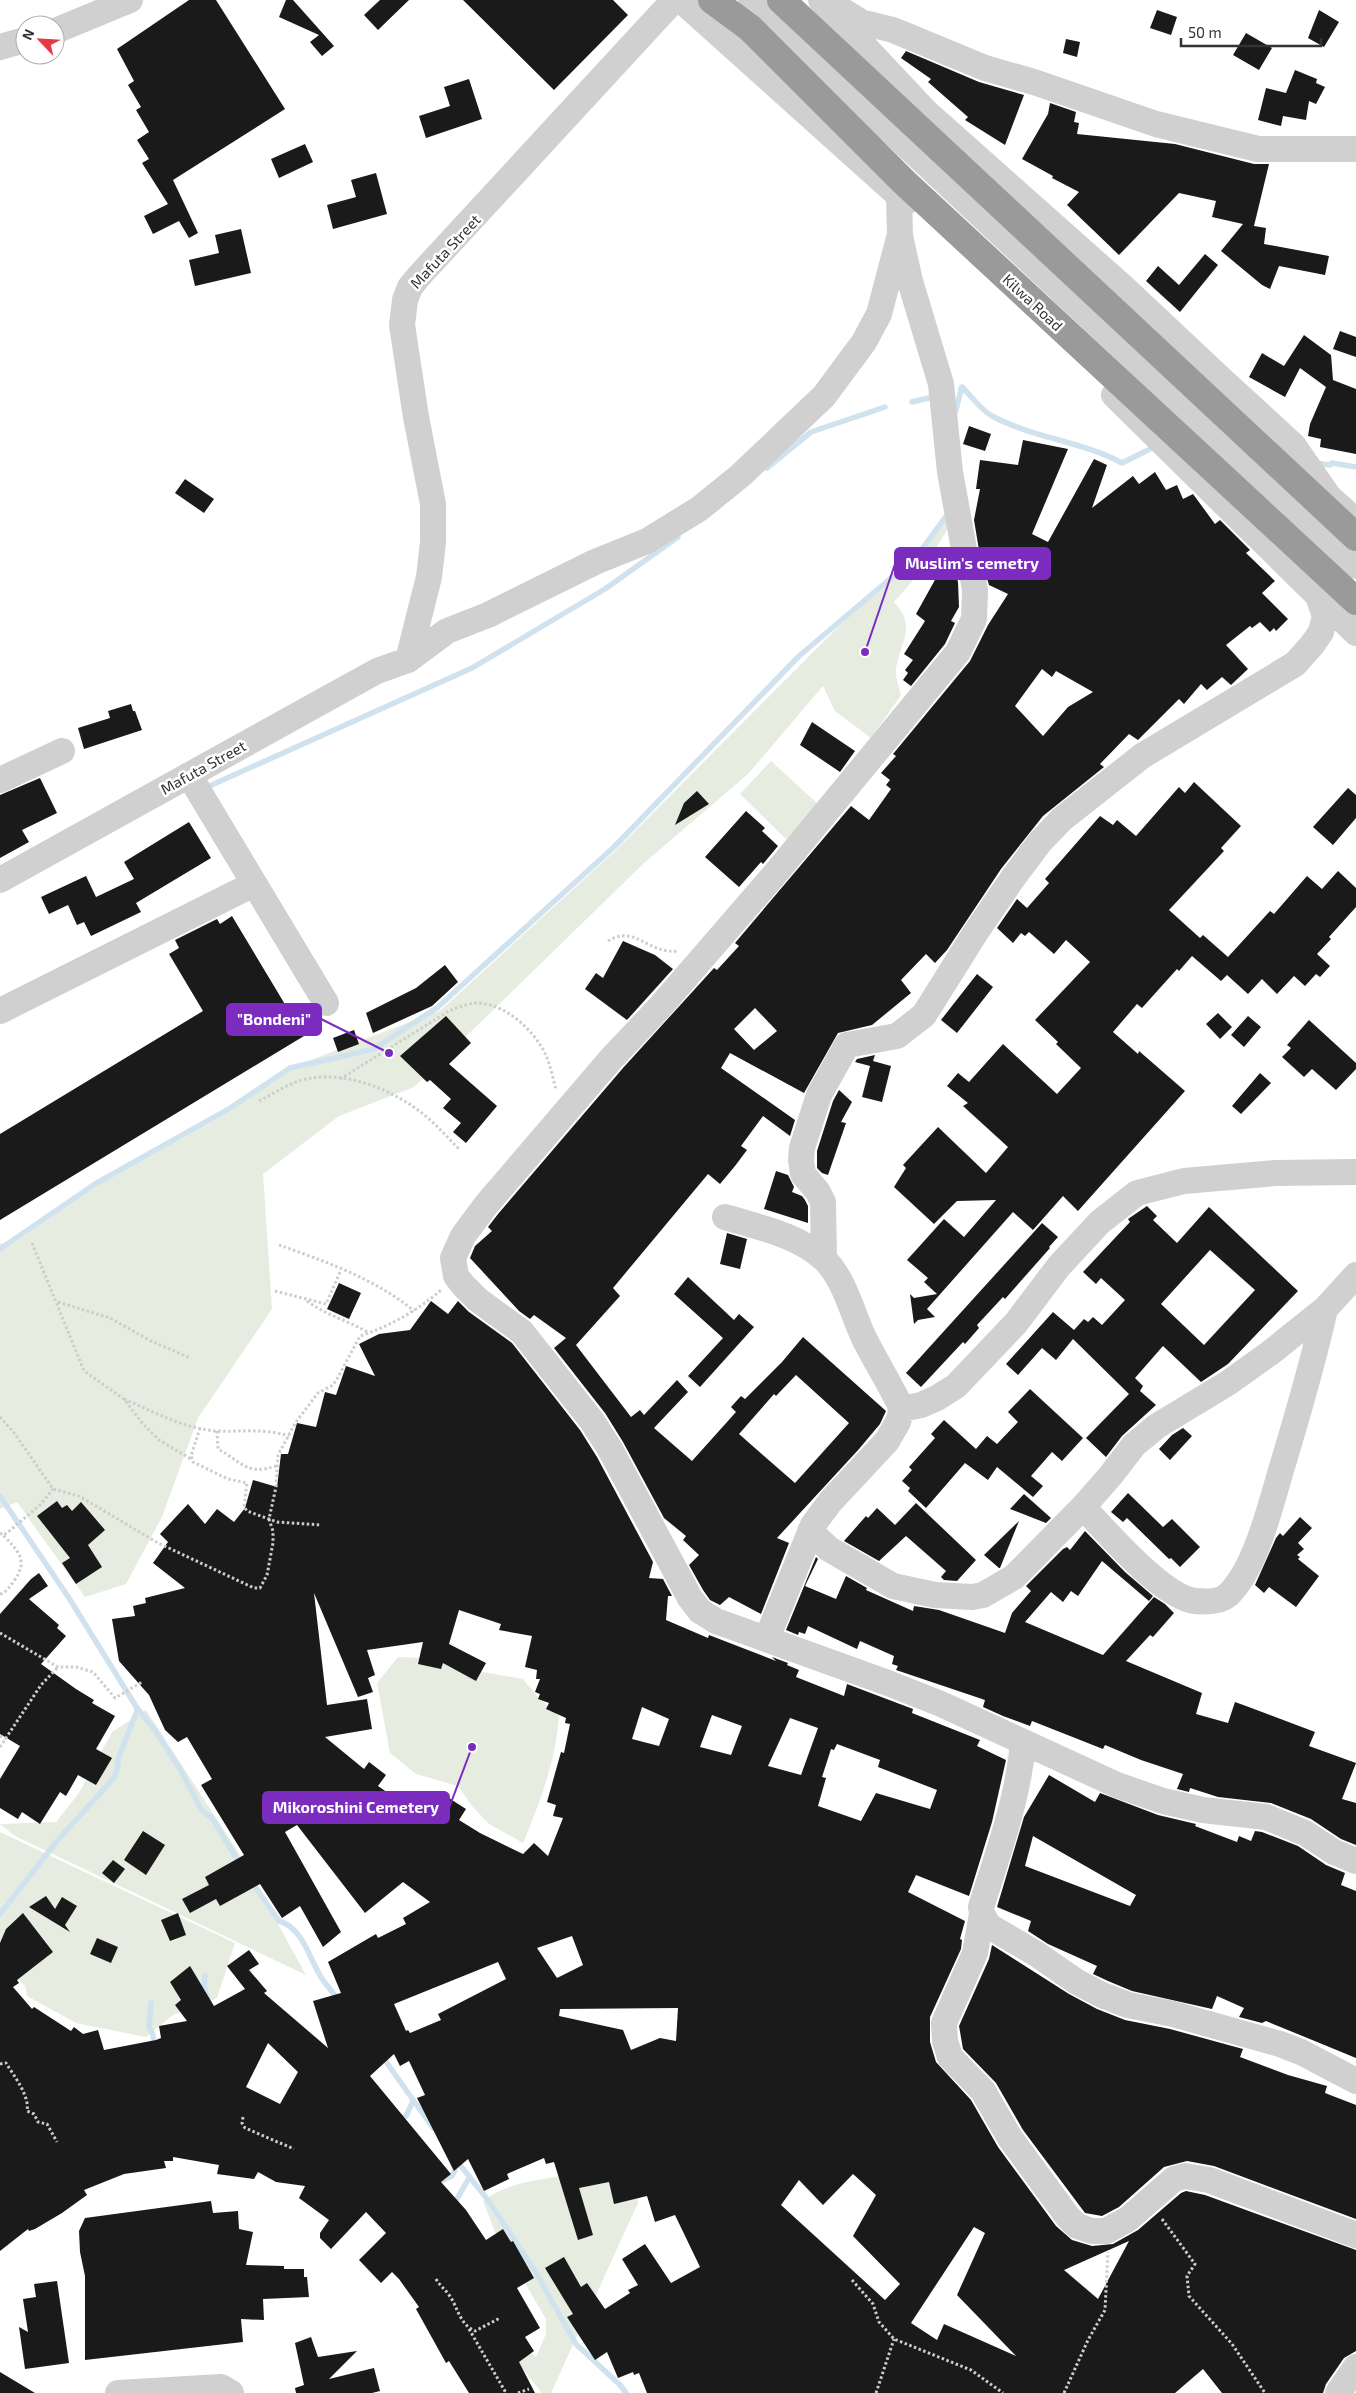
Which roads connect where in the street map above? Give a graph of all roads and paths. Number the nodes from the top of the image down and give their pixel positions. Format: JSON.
{"nodes":[{"id":1,"x":674,"y":0,"type":"edge"},
{"id":2,"x":681,"y":0,"type":"edge"},
{"id":3,"x":712,"y":0,"type":"edge"},
{"id":4,"x":751,"y":0,"type":"edge"},
{"id":5,"x":781,"y":0,"type":"edge"},
{"id":6,"x":821,"y":0,"type":"edge"},
{"id":7,"x":828,"y":0,"type":"edge"},
{"id":8,"x":121,"y":2,"type":"edge"},
{"id":9,"x":65,"y":27,"type":"edge"},
{"id":10,"x":15,"y":43,"type":"edge"},
{"id":11,"x":0,"y":47,"type":"edge"},
{"id":12,"x":1356,"y":149,"type":"edge"},
{"id":13,"x":902,"y":189,"type":"junction"},
{"id":14,"x":900,"y":235,"type":"junction"},
{"id":15,"x":1215,"y":389,"type":"junction"},
{"id":16,"x":1356,"y":520,"type":"edge"},
{"id":17,"x":1356,"y":537,"type":"edge"},
{"id":18,"x":1356,"y":566,"type":"edge"},
{"id":19,"x":1322,"y":569,"type":"junction"},
{"id":20,"x":1318,"y":596,"type":"junction"},
{"id":21,"x":1356,"y":602,"type":"edge"},
{"id":22,"x":1356,"y":633,"type":"edge"},
{"id":23,"x":408,"y":660,"type":"junction"},
{"id":24,"x":62,"y":751,"type":"dead end"},
{"id":25,"x":189,"y":775,"type":"junction"},
{"id":26,"x":0,"y":780,"type":"edge"},
{"id":27,"x":0,"y":880,"type":"edge"},
{"id":28,"x":254,"y":884,"type":"junction"},
{"id":29,"x":608,"y":941,"type":"dead end"},
{"id":30,"x":712,"y":947,"type":"junction"},
{"id":31,"x":326,"y":1003,"type":"dead end"},
{"id":32,"x":0,"y":1012,"type":"edge"},
{"id":33,"x":340,"y":1079,"type":"junction"},
{"id":34,"x":259,"y":1101,"type":"dead end"},
{"id":35,"x":562,"y":1115,"type":"junction"},
{"id":36,"x":459,"y":1149,"type":"dead end"},
{"id":37,"x":1356,"y":1172,"type":"edge"},
{"id":38,"x":725,"y":1217,"type":"dead end"},
{"id":39,"x":32,"y":1243,"type":"dead end"},
{"id":40,"x":279,"y":1245,"type":"dead end"},
{"id":41,"x":824,"y":1259,"type":"junction"},
{"id":42,"x":341,"y":1270,"type":"junction"},
{"id":43,"x":1356,"y":1275,"type":"edge"},
{"id":44,"x":456,"y":1276,"type":"junction"},
{"id":45,"x":275,"y":1291,"type":"dead end"},
{"id":46,"x":304,"y":1299,"type":"junction"},
{"id":47,"x":58,"y":1302,"type":"junction"},
{"id":48,"x":1325,"y":1309,"type":"junction"},
{"id":49,"x":414,"y":1311,"type":"junction"},
{"id":50,"x":369,"y":1333,"type":"junction"},
{"id":51,"x":190,"y":1358,"type":"dead end"},
{"id":52,"x":124,"y":1399,"type":"junction"},
{"id":53,"x":902,"y":1408,"type":"junction"},
{"id":54,"x":0,"y":1417,"type":"edge"},
{"id":55,"x":200,"y":1428,"type":"junction"},
{"id":56,"x":216,"y":1431,"type":"junction"},
{"id":57,"x":289,"y":1436,"type":"junction"},
{"id":58,"x":191,"y":1459,"type":"junction"},
{"id":59,"x":276,"y":1466,"type":"junction"},
{"id":60,"x":53,"y":1489,"type":"junction"},
{"id":61,"x":1083,"y":1507,"type":"junction"},
{"id":62,"x":269,"y":1519,"type":"junction"},
{"id":63,"x":321,"y":1525,"type":"dead end"},
{"id":64,"x":810,"y":1531,"type":"junction"},
{"id":65,"x":2,"y":1534,"type":"edge"},
{"id":66,"x":0,"y":1594,"type":"edge"},
{"id":67,"x":0,"y":1633,"type":"edge"},
{"id":68,"x":767,"y":1638,"type":"junction"},
{"id":69,"x":58,"y":1667,"type":"junction"},
{"id":70,"x":142,"y":1682,"type":"dead end"},
{"id":71,"x":0,"y":1736,"type":"edge"},
{"id":72,"x":6,"y":1739,"type":"junction"},
{"id":73,"x":1023,"y":1743,"type":"junction"},
{"id":74,"x":0,"y":1747,"type":"edge"},
{"id":75,"x":1356,"y":1861,"type":"edge"},
{"id":76,"x":982,"y":1914,"type":"junction"},
{"id":77,"x":0,"y":2064,"type":"edge"},
{"id":78,"x":1356,"y":2082,"type":"edge"},
{"id":79,"x":243,"y":2117,"type":"dead end"},
{"id":80,"x":57,"y":2142,"type":"dead end"},
{"id":81,"x":294,"y":2149,"type":"dead end"},
{"id":82,"x":1147,"y":2202,"type":"junction"},
{"id":83,"x":1106,"y":2231,"type":"junction"},
{"id":84,"x":1356,"y":2234,"type":"edge"},
{"id":85,"x":436,"y":2279,"type":"dead end"},
{"id":86,"x":852,"y":2280,"type":"dead end"},
{"id":87,"x":500,"y":2318,"type":"dead end"},
{"id":88,"x":468,"y":2329,"type":"junction"},
{"id":89,"x":894,"y":2338,"type":"junction"},
{"id":90,"x":1356,"y":2367,"type":"edge"},
{"id":91,"x":529,"y":2389,"type":"dead end"},
{"id":92,"x":118,"y":2393,"type":"edge"},
{"id":93,"x":231,"y":2393,"type":"edge"},
{"id":94,"x":506,"y":2393,"type":"edge"},
{"id":95,"x":518,"y":2393,"type":"edge"},
{"id":96,"x":876,"y":2393,"type":"edge"},
{"id":97,"x":1003,"y":2393,"type":"edge"},
{"id":98,"x":1064,"y":2393,"type":"edge"},
{"id":99,"x":1265,"y":2393,"type":"edge"},
{"id":100,"x":1338,"y":2393,"type":"edge"}],
"edges":[{"from":1,"to":23,"type":"street","name":"Mafuta Street"},
{"from":2,"to":13,"type":"street"},
{"from":3,"to":13,"type":"highway","name":"Kilwa Road"},
{"from":4,"to":18,"type":"street"},
{"from":5,"to":15,"type":"highway"},
{"from":6,"to":15,"type":"street"},
{"from":7,"to":12,"type":"street"},
{"from":8,"to":9,"type":"street"},
{"from":10,"to":11,"type":"street"},
{"from":13,"to":14,"type":"street"},
{"from":13,"to":19,"type":"highway","name":"Kilwa Road"},
{"from":13,"to":20,"type":"street"},
{"from":14,"to":23,"type":"street","name":"Mafuta Street"},
{"from":14,"to":30,"type":"street"},
{"from":15,"to":16,"type":"street"},
{"from":15,"to":17,"type":"highway"},
{"from":19,"to":20,"type":"street"},
{"from":19,"to":21,"type":"highway","name":"Kilwa Road"},
{"from":20,"to":22,"type":"street"},
{"from":20,"to":41,"type":"street"},
{"from":23,"to":25,"type":"street","name":"Mafuta Street"},
{"from":24,"to":26,"type":"street"},
{"from":25,"to":27,"type":"street","name":"Mafuta Street"},
{"from":25,"to":28,"type":"street"},
{"from":28,"to":31,"type":"street"},
{"from":28,"to":32,"type":"street"},
{"from":29,"to":30,"type":"path"},
{"from":30,"to":35,"type":"street"},
{"from":33,"to":34,"type":"path"},
{"from":33,"to":35,"type":"path"},
{"from":33,"to":36,"type":"path"},
{"from":35,"to":44,"type":"street"},
{"from":37,"to":53,"type":"street"},
{"from":38,"to":41,"type":"street"},
{"from":39,"to":47,"type":"path"},
{"from":40,"to":42,"type":"path"},
{"from":41,"to":53,"type":"street"},
{"from":42,"to":46,"type":"path"},
{"from":42,"to":49,"type":"path"},
{"from":43,"to":48,"type":"street"},
{"from":44,"to":49,"type":"path"},
{"from":44,"to":68,"type":"street"},
{"from":45,"to":46,"type":"path"},
{"from":46,"to":50,"type":"path"},
{"from":47,"to":51,"type":"path"},
{"from":47,"to":52,"type":"path"},
{"from":48,"to":61,"type":"street"},
{"from":48,"to":61,"type":"street"},
{"from":49,"to":50,"type":"path"},
{"from":50,"to":57,"type":"path"},
{"from":52,"to":55,"type":"path"},
{"from":52,"to":58,"type":"path"},
{"from":53,"to":64,"type":"street"},
{"from":54,"to":60,"type":"path"},
{"from":55,"to":56,"type":"path"},
{"from":55,"to":58,"type":"path"},
{"from":56,"to":57,"type":"path"},
{"from":56,"to":59,"type":"path"},
{"from":57,"to":59,"type":"path"},
{"from":58,"to":62,"type":"path"},
{"from":59,"to":62,"type":"path"},
{"from":60,"to":62,"type":"path"},
{"from":60,"to":65,"type":"path"},
{"from":61,"to":64,"type":"street"},
{"from":62,"to":63,"type":"path"},
{"from":64,"to":68,"type":"street"},
{"from":65,"to":66,"type":"path"},
{"from":67,"to":69,"type":"path"},
{"from":68,"to":73,"type":"street"},
{"from":69,"to":70,"type":"path"},
{"from":69,"to":72,"type":"path"},
{"from":71,"to":72,"type":"path"},
{"from":72,"to":74,"type":"path"},
{"from":73,"to":75,"type":"street"},
{"from":73,"to":76,"type":"street"},
{"from":76,"to":78,"type":"street"},
{"from":76,"to":83,"type":"street"},
{"from":77,"to":80,"type":"path"},
{"from":79,"to":81,"type":"path"},
{"from":82,"to":83,"type":"street"},
{"from":82,"to":84,"type":"street"},
{"from":82,"to":99,"type":"path"},
{"from":83,"to":98,"type":"path"},
{"from":85,"to":88,"type":"path"},
{"from":86,"to":89,"type":"path"},
{"from":87,"to":88,"type":"path"},
{"from":88,"to":94,"type":"path"},
{"from":89,"to":96,"type":"path"},
{"from":89,"to":97,"type":"path"},
{"from":90,"to":100,"type":"street"},
{"from":91,"to":95,"type":"path"},
{"from":92,"to":93,"type":"street"}]}
